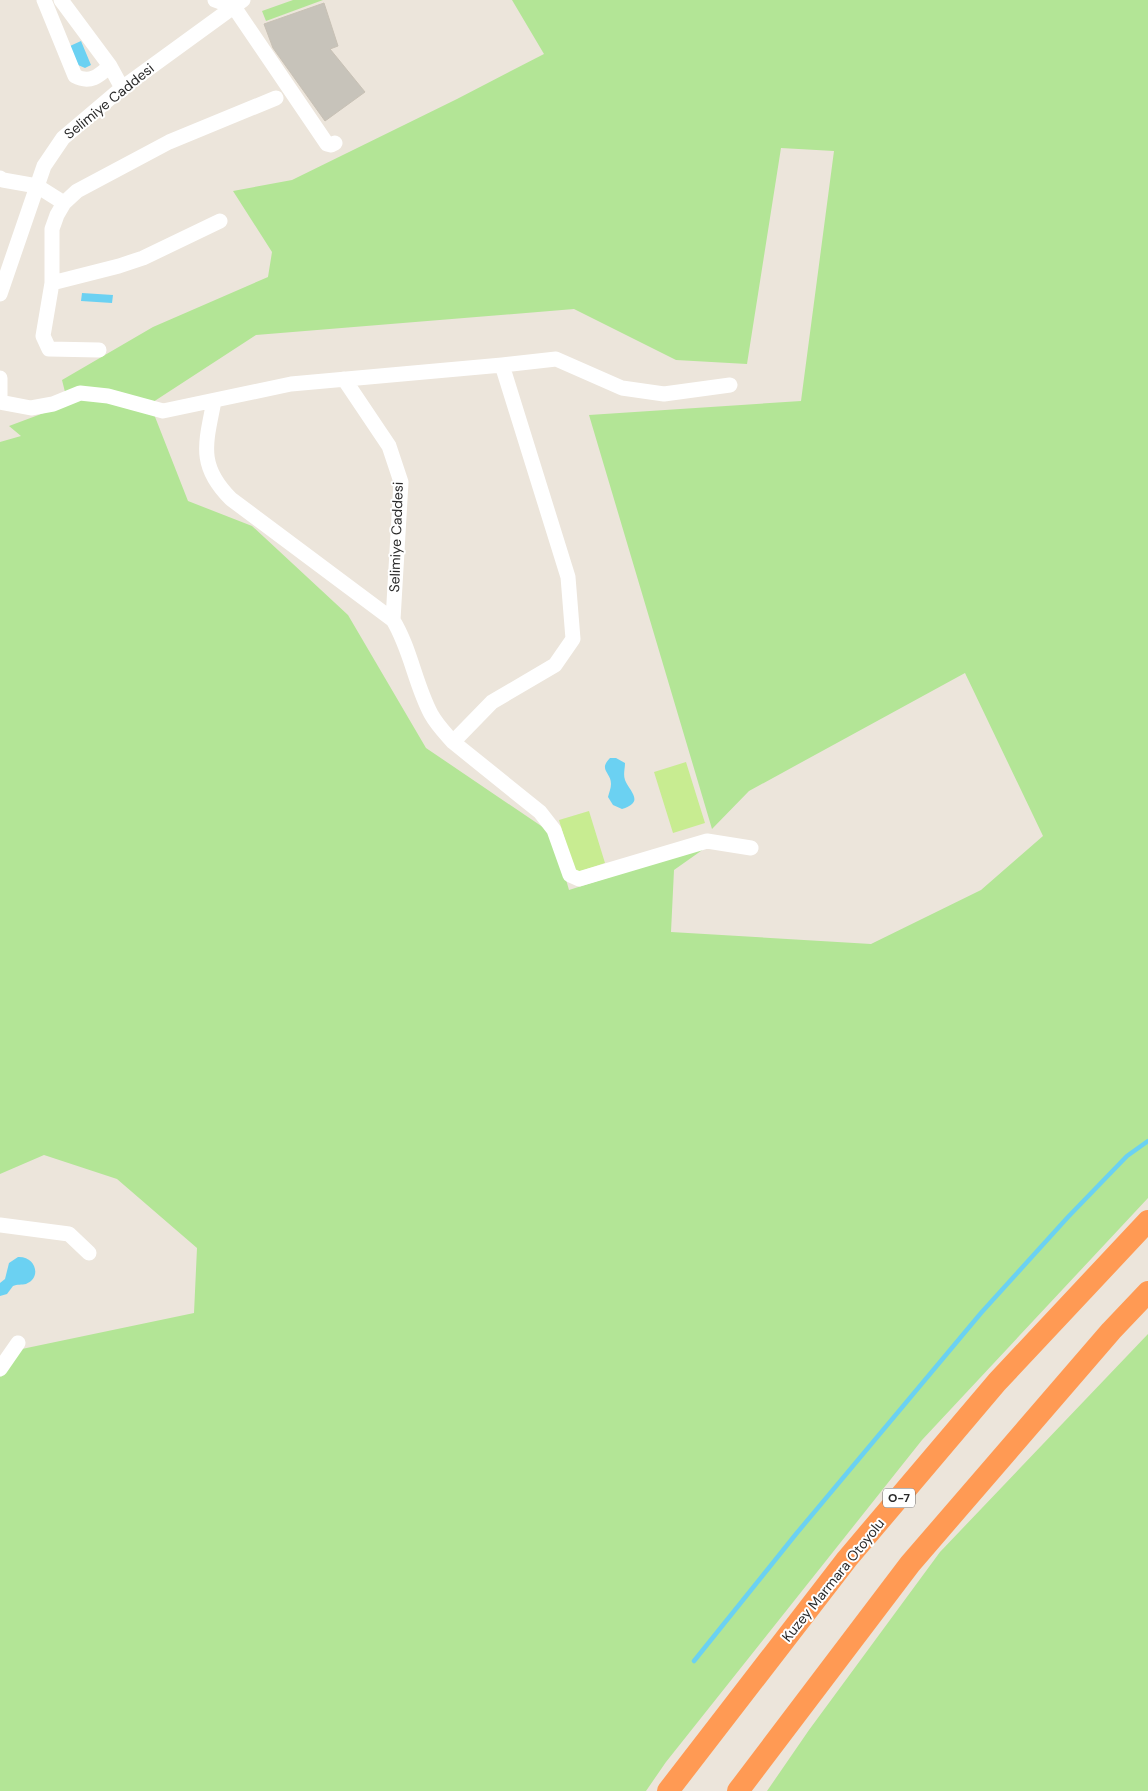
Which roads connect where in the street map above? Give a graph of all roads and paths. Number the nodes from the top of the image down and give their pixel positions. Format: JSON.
{"nodes":[{"id":1,"x":44,"y":0,"type":"edge"},
{"id":2,"x":61,"y":0,"type":"edge"},
{"id":3,"x":215,"y":0,"type":"edge"},
{"id":4,"x":239,"y":4,"type":"edge"},
{"id":5,"x":110,"y":66,"type":"junction"},
{"id":6,"x":122,"y":88,"type":"junction"},
{"id":7,"x":276,"y":98,"type":"dead end"},
{"id":8,"x":335,"y":143,"type":"dead end"},
{"id":9,"x":1,"y":183,"type":"edge"},
{"id":10,"x":37,"y":186,"type":"junction"},
{"id":11,"x":64,"y":202,"type":"junction"},
{"id":12,"x":220,"y":221,"type":"dead end"},
{"id":13,"x":52,"y":283,"type":"junction"},
{"id":14,"x":0,"y":294,"type":"edge"},
{"id":15,"x":99,"y":350,"type":"dead end"},
{"id":16,"x":502,"y":365,"type":"junction"},
{"id":17,"x":0,"y":378,"type":"edge"},
{"id":18,"x":344,"y":379,"type":"junction"},
{"id":19,"x":730,"y":386,"type":"dead end"},
{"id":20,"x":0,"y":397,"type":"edge"},
{"id":21,"x":214,"y":401,"type":"junction"},
{"id":22,"x":0,"y":402,"type":"edge"},
{"id":23,"x":393,"y":620,"type":"junction"},
{"id":24,"x":453,"y":742,"type":"junction"},
{"id":25,"x":751,"y":848,"type":"dead end"},
{"id":26,"x":1148,"y":1221,"type":"edge"},
{"id":27,"x":0,"y":1225,"type":"edge"},
{"id":28,"x":89,"y":1253,"type":"dead end"},
{"id":29,"x":1148,"y":1292,"type":"edge"},
{"id":30,"x":18,"y":1343,"type":"dead end"},
{"id":31,"x":0,"y":1369,"type":"edge"},
{"id":32,"x":668,"y":1791,"type":"edge"},
{"id":33,"x":738,"y":1791,"type":"edge"}],
"edges":[{"from":1,"to":5,"type":"street"},
{"from":2,"to":5,"type":"street"},
{"from":3,"to":4,"type":"street"},
{"from":4,"to":6,"type":"street","name":"Selimiye Caddesi"},
{"from":4,"to":8,"type":"street"},
{"from":5,"to":6,"type":"street"},
{"from":6,"to":10,"type":"street","name":"Selimiye Caddesi"},
{"from":7,"to":11,"type":"street"},
{"from":9,"to":10,"type":"street"},
{"from":10,"to":11,"type":"street"},
{"from":10,"to":14,"type":"street","name":"Selimiye Caddesi"},
{"from":11,"to":13,"type":"street"},
{"from":12,"to":13,"type":"street"},
{"from":13,"to":15,"type":"street"},
{"from":16,"to":18,"type":"street"},
{"from":16,"to":19,"type":"street"},
{"from":16,"to":24,"type":"street"},
{"from":17,"to":20,"type":"street"},
{"from":18,"to":21,"type":"street"},
{"from":18,"to":23,"type":"street","name":"Selimiye Caddesi"},
{"from":21,"to":22,"type":"street"},
{"from":21,"to":23,"type":"street"},
{"from":23,"to":24,"type":"street"},
{"from":24,"to":25,"type":"street"},
{"from":26,"to":32,"type":"highway","name":"Kuzey Marmara Otoyolu","number":"O-7"},
{"from":27,"to":28,"type":"street"},
{"from":29,"to":33,"type":"highway"},
{"from":30,"to":31,"type":"street"}]}
